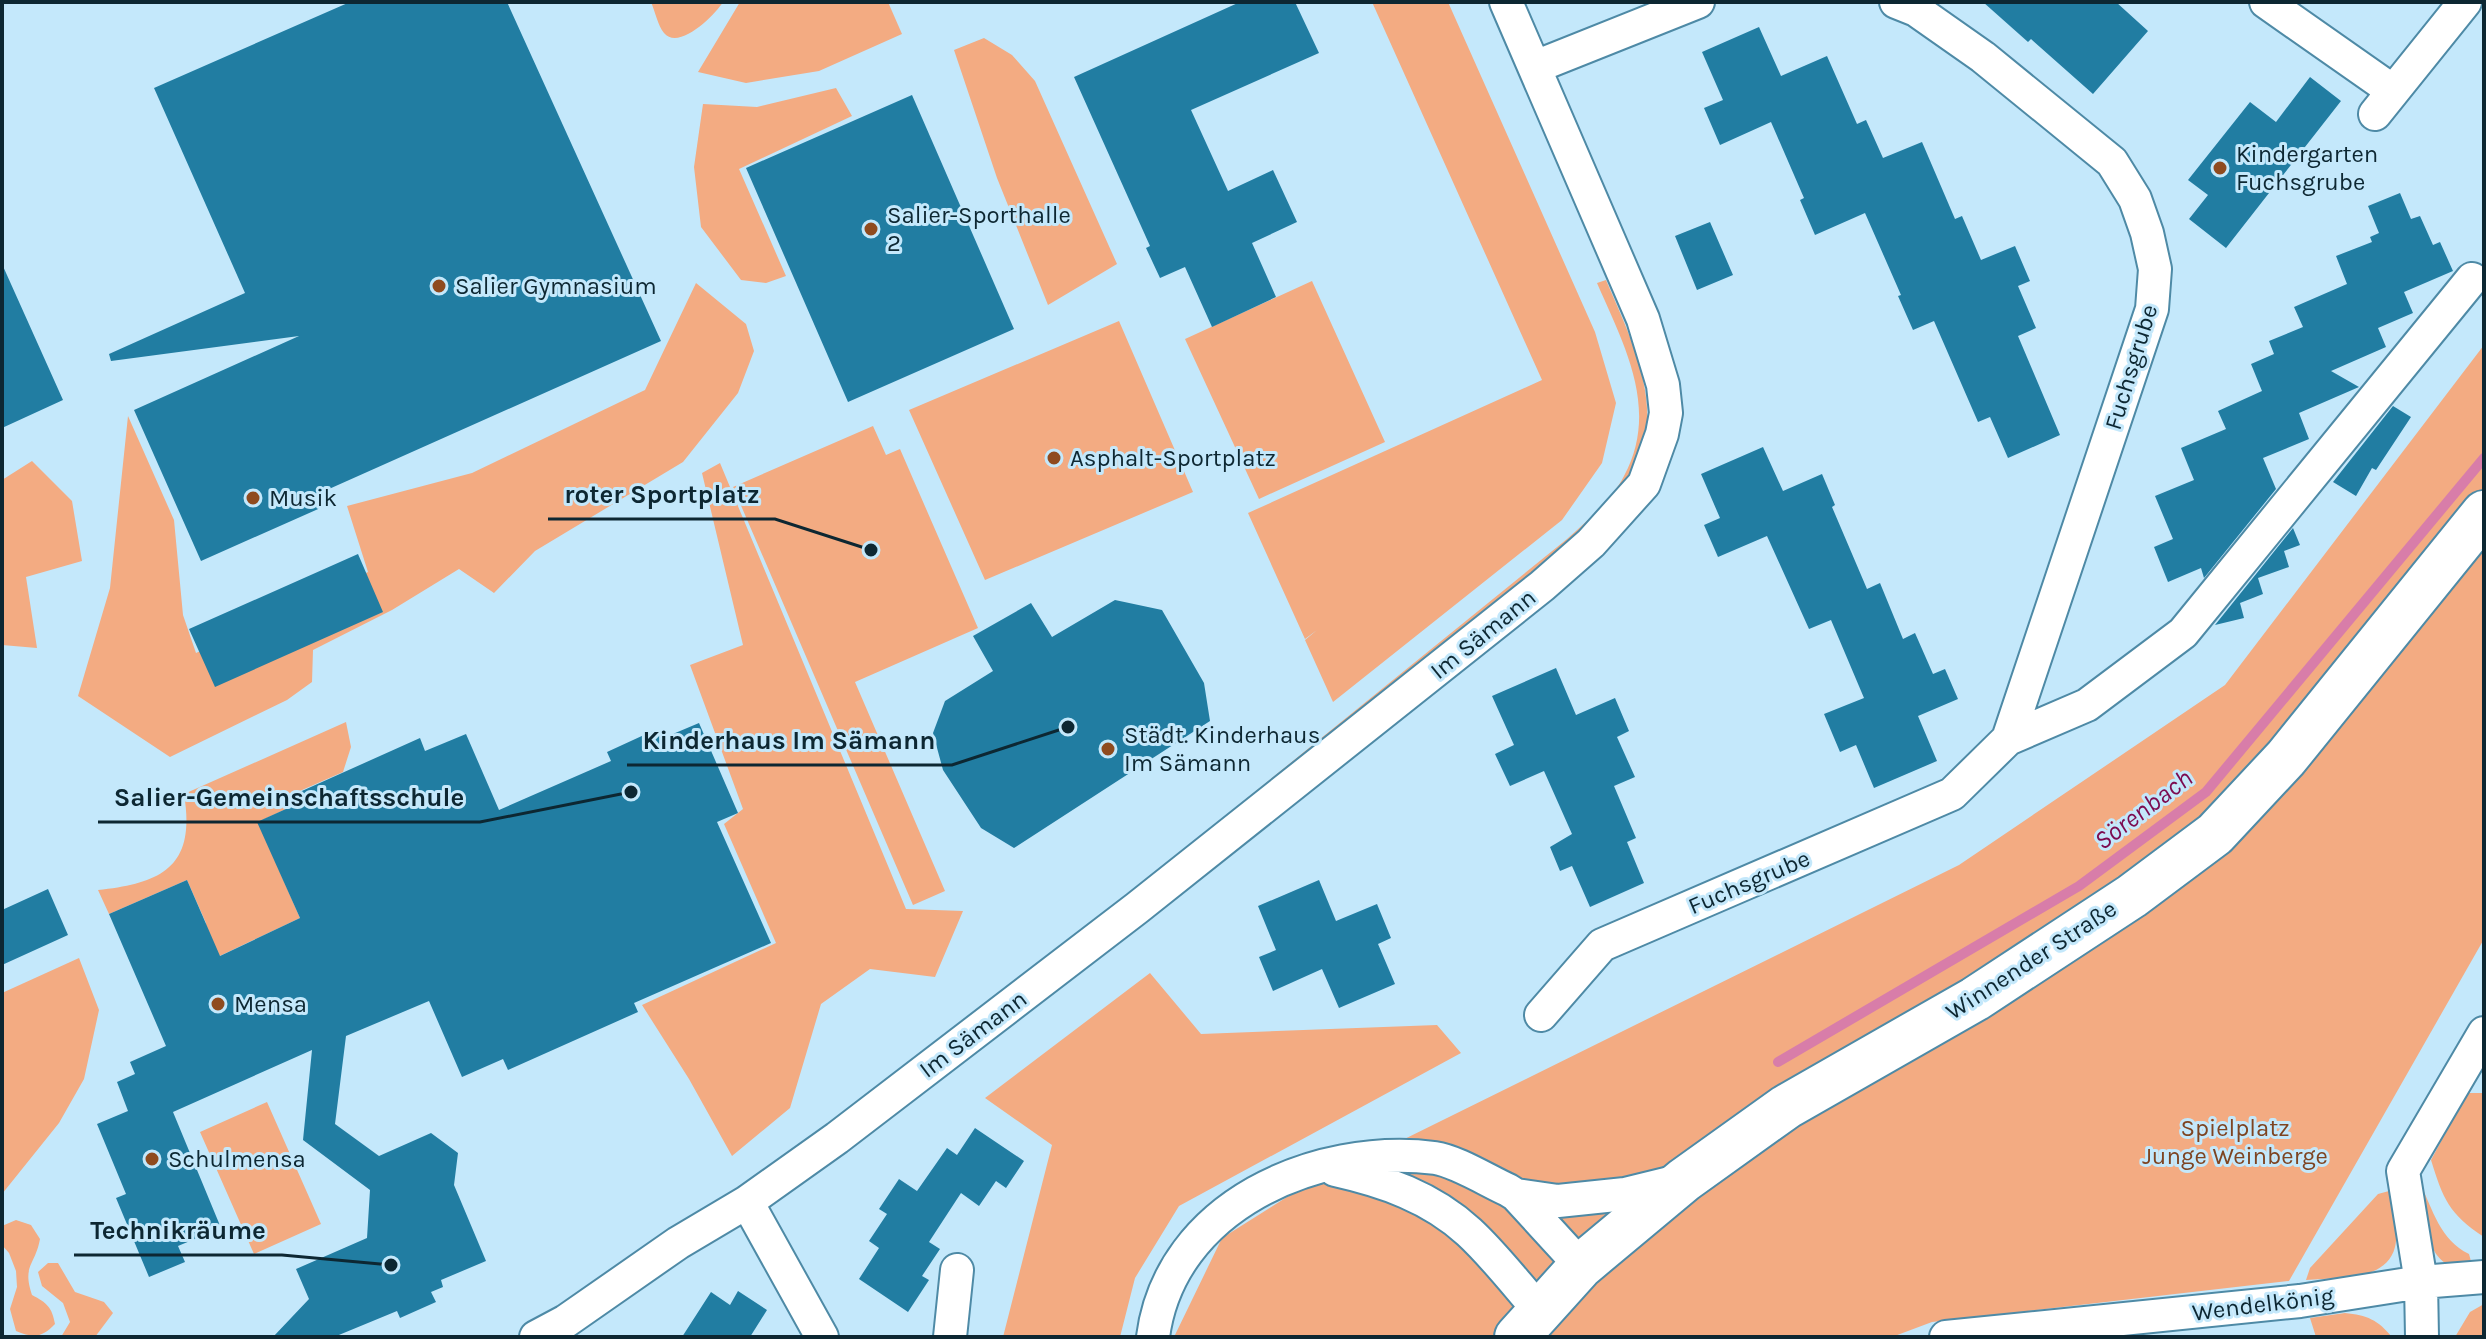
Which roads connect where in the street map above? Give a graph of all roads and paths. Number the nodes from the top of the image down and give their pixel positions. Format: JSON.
{"nodes":[{"id":1,"x":1506,"y":2,"type":"edge"},
{"id":2,"x":1698,"y":2,"type":"edge"},
{"id":3,"x":1896,"y":2,"type":"edge"},
{"id":4,"x":2266,"y":2,"type":"edge"},
{"id":5,"x":2465,"y":2,"type":"edge"},
{"id":6,"x":1535,"y":67,"type":"junction"},
{"id":7,"x":2472,"y":279,"type":"dead end"},
{"id":8,"x":2484,"y":513,"type":"edge"},
{"id":9,"x":2008,"y":739,"type":"junction"},
{"id":10,"x":1541,"y":1015,"type":"dead end"},
{"id":11,"x":2484,"y":1033,"type":"edge"},
{"id":12,"x":1321,"y":1167,"type":"junction"},
{"id":13,"x":1684,"y":1180,"type":"junction"},
{"id":14,"x":1516,"y":1195,"type":"junction"},
{"id":15,"x":747,"y":1202,"type":"junction"},
{"id":16,"x":1581,"y":1266,"type":"junction"},
{"id":17,"x":957,"y":1270,"type":"dead end"},
{"id":18,"x":2484,"y":1277,"type":"edge"},
{"id":19,"x":2421,"y":1282,"type":"junction"},
{"id":20,"x":1528,"y":1324,"type":"edge"},
{"id":21,"x":536,"y":1337,"type":"edge"},
{"id":22,"x":822,"y":1337,"type":"edge"},
{"id":23,"x":950,"y":1337,"type":"edge"},
{"id":24,"x":1153,"y":1337,"type":"edge"},
{"id":25,"x":1946,"y":1337,"type":"edge"},
{"id":26,"x":2422,"y":1337,"type":"edge"}],
"edges":[{"from":1,"to":6,"type":"street","name":"Im Sämann"},
{"from":2,"to":6,"type":"street"},
{"from":3,"to":9,"type":"street","name":"Fuchsgrube"},
{"from":4,"to":5,"type":"street"},
{"from":6,"to":15,"type":"street","name":"Im Sämann"},
{"from":7,"to":9,"type":"street","name":"Fuchsgrube"},
{"from":8,"to":13,"type":"street","name":"Winnender Straße"},
{"from":9,"to":10,"type":"street","name":"Fuchsgrube"},
{"from":11,"to":19,"type":"street"},
{"from":12,"to":14,"type":"street"},
{"from":12,"to":20,"type":"street"},
{"from":12,"to":24,"type":"street"},
{"from":13,"to":14,"type":"street"},
{"from":13,"to":16,"type":"street","name":"Winnender Straße"},
{"from":14,"to":16,"type":"street"},
{"from":15,"to":21,"type":"street","name":"Im Sämann"},
{"from":15,"to":22,"type":"street"},
{"from":16,"to":20,"type":"street","name":"Winnender Straße"},
{"from":17,"to":23,"type":"street"},
{"from":18,"to":19,"type":"street","name":"Wendelkönig"},
{"from":19,"to":25,"type":"street","name":"Wendelkönig"},
{"from":19,"to":26,"type":"street"}]}
